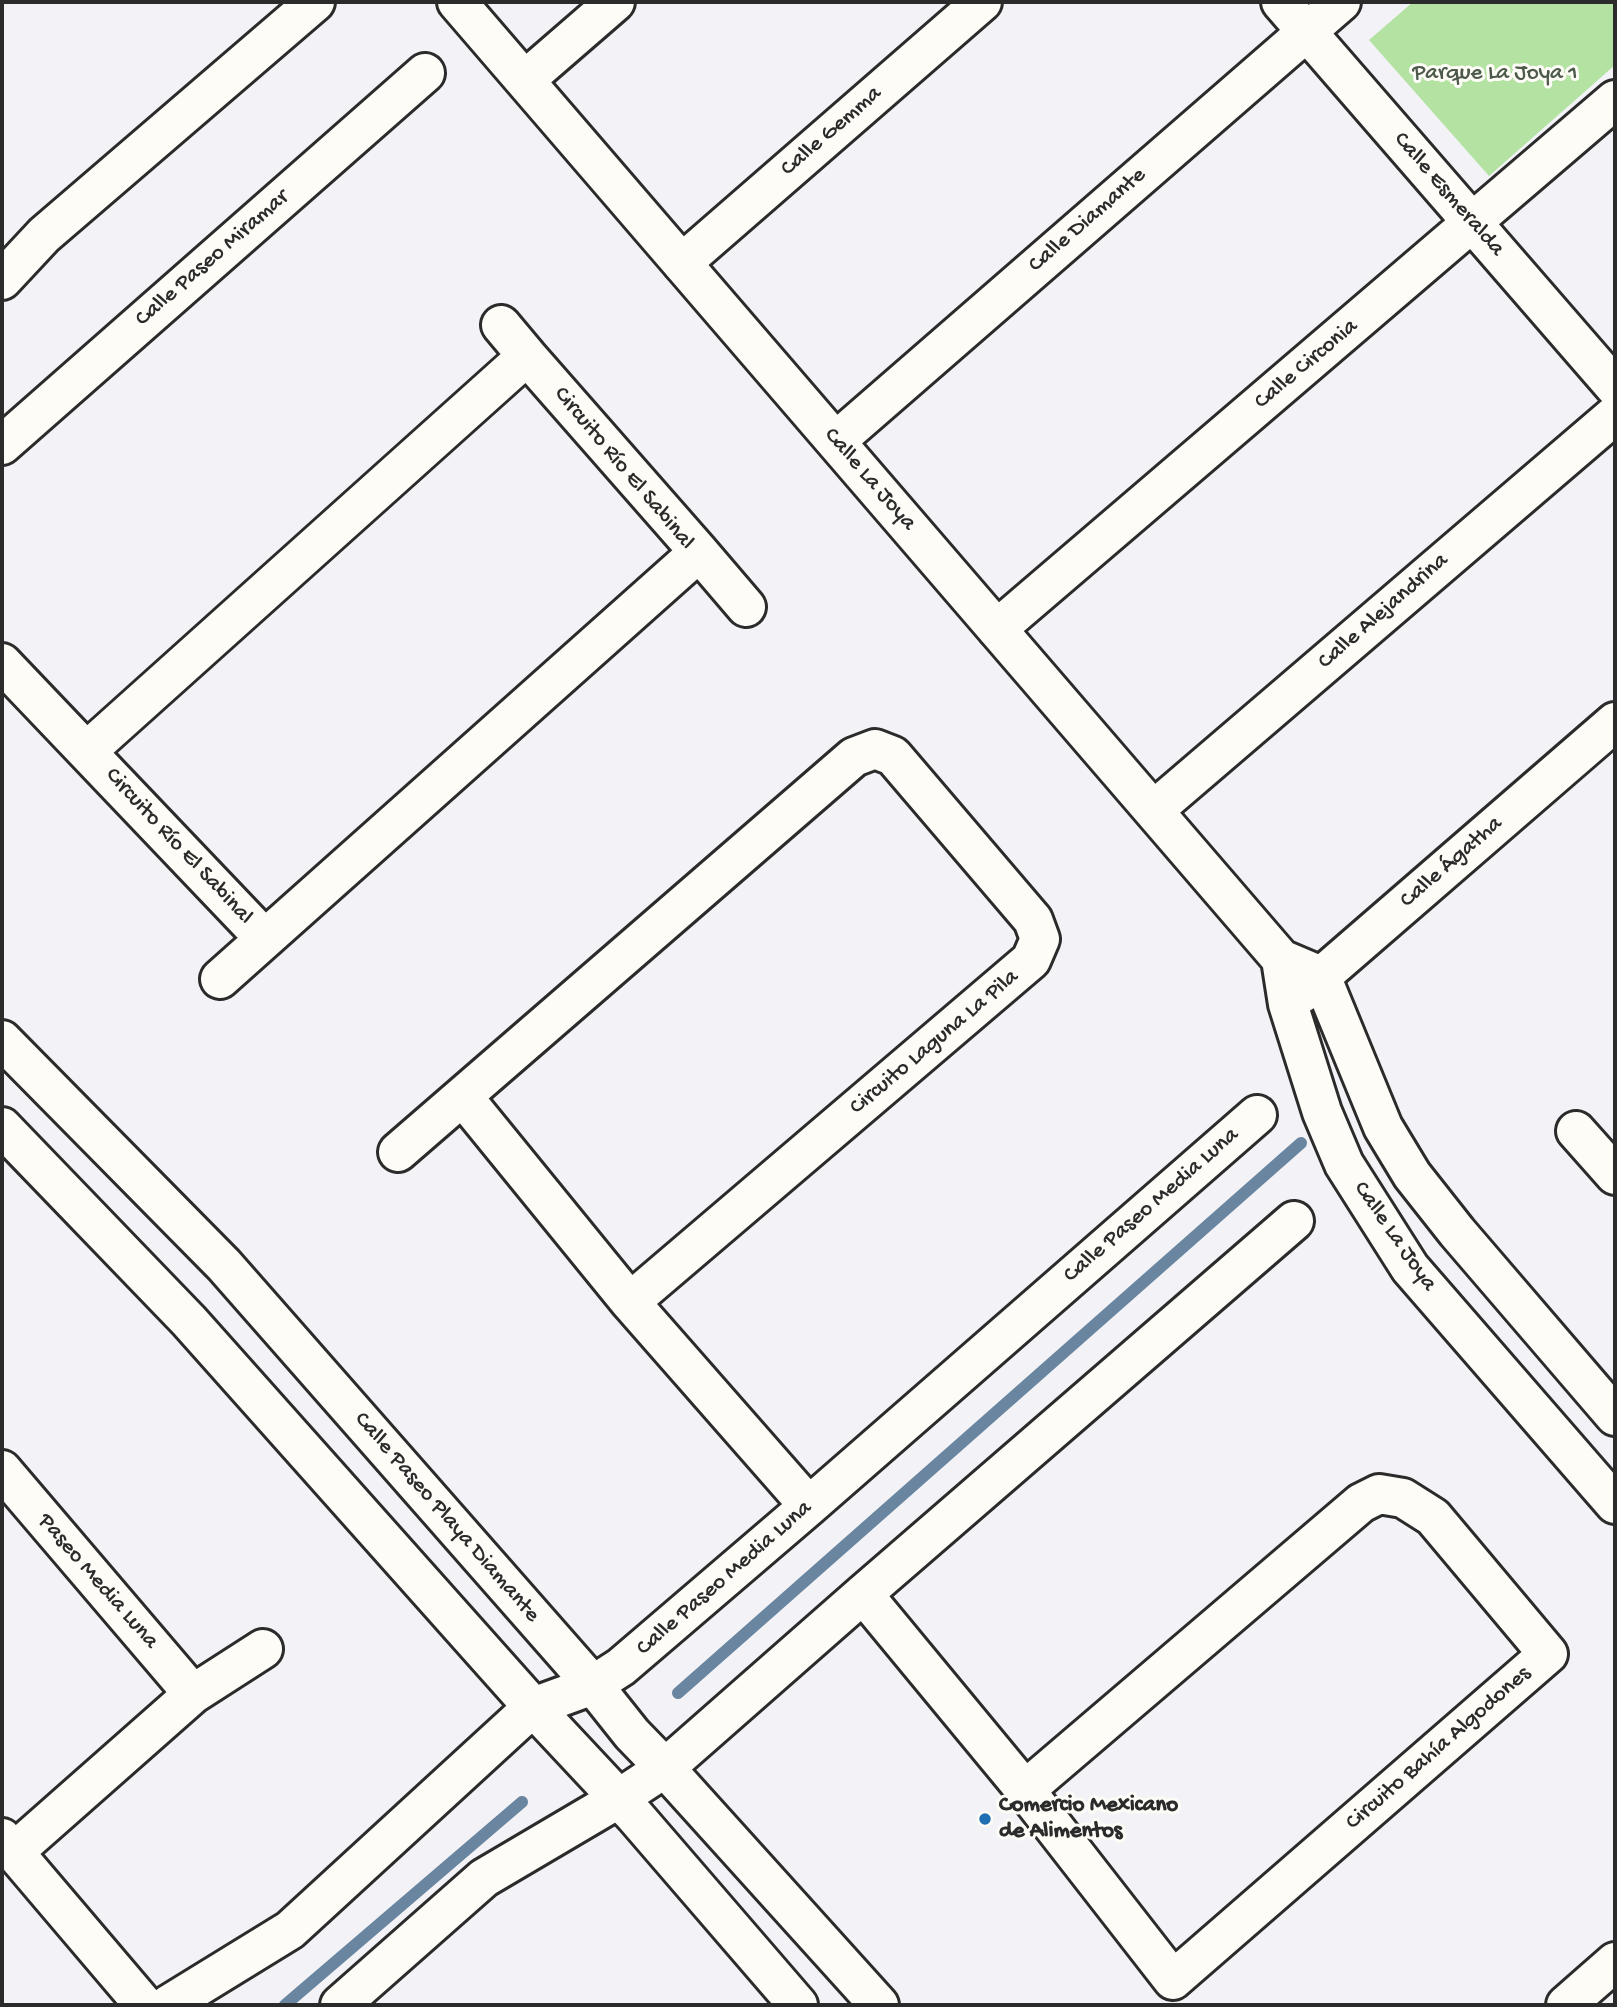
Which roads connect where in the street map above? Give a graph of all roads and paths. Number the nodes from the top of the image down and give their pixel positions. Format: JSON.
{"nodes":[{"id":1,"x":315,"y":2,"type":"edge"},
{"id":2,"x":457,"y":2,"type":"edge"},
{"id":3,"x":615,"y":2,"type":"edge"},
{"id":4,"x":982,"y":2,"type":"edge"},
{"id":5,"x":1281,"y":2,"type":"edge"},
{"id":6,"x":1341,"y":2,"type":"edge"},
{"id":7,"x":1307,"y":32,"type":"junction"},
{"id":8,"x":425,"y":73,"type":"dead end"},
{"id":9,"x":525,"y":80,"type":"junction"},
{"id":10,"x":1615,"y":100,"type":"edge"},
{"id":11,"x":1473,"y":223,"type":"junction"},
{"id":12,"x":682,"y":263,"type":"junction"},
{"id":13,"x":2,"y":280,"type":"edge"},
{"id":14,"x":501,"y":325,"type":"dead end"},
{"id":15,"x":527,"y":356,"type":"junction"},
{"id":16,"x":1615,"y":387,"type":"edge"},
{"id":17,"x":1615,"y":415,"type":"edge"},
{"id":18,"x":836,"y":441,"type":"junction"},
{"id":19,"x":2,"y":445,"type":"edge"},
{"id":20,"x":698,"y":552,"type":"junction"},
{"id":21,"x":746,"y":607,"type":"dead end"},
{"id":22,"x":997,"y":629,"type":"junction"},
{"id":23,"x":2,"y":663,"type":"edge"},
{"id":24,"x":1615,"y":722,"type":"edge"},
{"id":25,"x":87,"y":751,"type":"junction"},
{"id":26,"x":1154,"y":810,"type":"junction"},
{"id":27,"x":265,"y":939,"type":"junction"},
{"id":28,"x":1281,"y":959,"type":"junction"},
{"id":29,"x":1321,"y":976,"type":"junction"},
{"id":30,"x":220,"y":979,"type":"dead end"},
{"id":31,"x":1289,"y":1004,"type":"junction"},
{"id":32,"x":2,"y":1040,"type":"edge"},
{"id":33,"x":463,"y":1097,"type":"junction"},
{"id":34,"x":1258,"y":1115,"type":"dead end"},
{"id":35,"x":2,"y":1128,"type":"edge"},
{"id":36,"x":1576,"y":1130,"type":"dead end"},
{"id":37,"x":398,"y":1152,"type":"dead end"},
{"id":38,"x":1615,"y":1175,"type":"edge"},
{"id":39,"x":1294,"y":1221,"type":"dead end"},
{"id":40,"x":630,"y":1302,"type":"junction"},
{"id":41,"x":1615,"y":1416,"type":"edge"},
{"id":42,"x":2,"y":1470,"type":"edge"},
{"id":43,"x":1615,"y":1504,"type":"edge"},
{"id":44,"x":809,"y":1506,"type":"junction"},
{"id":45,"x":863,"y":1594,"type":"junction"},
{"id":46,"x":263,"y":1649,"type":"dead end"},
{"id":47,"x":593,"y":1685,"type":"junction"},
{"id":48,"x":193,"y":1694,"type":"junction"},
{"id":49,"x":533,"y":1707,"type":"junction"},
{"id":50,"x":665,"y":1768,"type":"junction"},
{"id":51,"x":1025,"y":1790,"type":"junction"},
{"id":52,"x":618,"y":1799,"type":"junction"},
{"id":53,"x":8,"y":1845,"type":"edge"},
{"id":54,"x":1615,"y":1962,"type":"edge"},
{"id":55,"x":144,"y":2005,"type":"edge"},
{"id":56,"x":168,"y":2005,"type":"edge"},
{"id":57,"x":340,"y":2005,"type":"edge"},
{"id":58,"x":798,"y":2005,"type":"edge"},
{"id":59,"x":879,"y":2005,"type":"edge"},
{"id":60,"x":1566,"y":2005,"type":"edge"}],
"edges":[{"from":1,"to":13,"type":"street"},
{"from":2,"to":9,"type":"street","name":"Calle La Joya"},
{"from":3,"to":9,"type":"street"},
{"from":4,"to":12,"type":"street","name":"Calle Gemma"},
{"from":5,"to":7,"type":"street","name":"Calle Esmeralda"},
{"from":6,"to":7,"type":"street","name":"Calle Diamante"},
{"from":7,"to":11,"type":"street","name":"Calle Esmeralda"},
{"from":7,"to":18,"type":"street","name":"Calle Diamante"},
{"from":8,"to":19,"type":"street","name":"Calle Paseo Miramar"},
{"from":9,"to":12,"type":"street","name":"Calle La Joya"},
{"from":10,"to":11,"type":"street","name":"Calle Circonia"},
{"from":11,"to":16,"type":"street","name":"Calle Esmeralda"},
{"from":11,"to":22,"type":"street","name":"Calle Circonia"},
{"from":12,"to":18,"type":"street","name":"Calle La Joya"},
{"from":14,"to":15,"type":"street"},
{"from":15,"to":20,"type":"street","name":"Circuito Río El Sabinal"},
{"from":15,"to":25,"type":"street","name":"Circuito Río El Sabinal"},
{"from":17,"to":26,"type":"street","name":"Calle Alejandrina"},
{"from":18,"to":22,"type":"street","name":"Calle La Joya"},
{"from":20,"to":21,"type":"street"},
{"from":20,"to":27,"type":"street","name":"Circuito Río El Sabinal"},
{"from":22,"to":26,"type":"street","name":"Calle La Joya"},
{"from":23,"to":25,"type":"street","name":"Circuito Río El Sabinal"},
{"from":24,"to":29,"type":"street","name":"Calle Ágatha"},
{"from":25,"to":27,"type":"street","name":"Circuito Río El Sabinal"},
{"from":26,"to":28,"type":"street","name":"Calle La Joya"},
{"from":27,"to":30,"type":"street"},
{"from":28,"to":29,"type":"street","name":"Calle La Joya"},
{"from":28,"to":31,"type":"street","name":"Calle La Joya"},
{"from":29,"to":31,"type":"street","name":"Calle Ágatha"},
{"from":29,"to":41,"type":"street"},
{"from":31,"to":43,"type":"street","name":"Calle La Joya"},
{"from":32,"to":47,"type":"street","name":"Calle Paseo Playa Diamante"},
{"from":33,"to":37,"type":"street","name":"Circuito Laguna La Pila"},
{"from":33,"to":40,"type":"street"},
{"from":33,"to":40,"type":"street","name":"Circuito Laguna La Pila"},
{"from":34,"to":44,"type":"street","name":"Calle Paseo Media Luna"},
{"from":35,"to":49,"type":"street"},
{"from":36,"to":38,"type":"street"},
{"from":39,"to":45,"type":"street"},
{"from":40,"to":44,"type":"street"},
{"from":42,"to":48,"type":"street","name":"Paseo Media Luna"},
{"from":44,"to":47,"type":"street","name":"Calle Paseo Media Luna"},
{"from":45,"to":50,"type":"street"},
{"from":45,"to":51,"type":"street","name":"Circuito Bahía Algodones"},
{"from":46,"to":48,"type":"street"},
{"from":47,"to":49,"type":"street","name":"Calle Paseo Media Luna"},
{"from":47,"to":50,"type":"street","name":"Calle Paseo Playa Diamante"},
{"from":48,"to":53,"type":"street"},
{"from":49,"to":52,"type":"street"},
{"from":49,"to":56,"type":"street","name":"Calle Paseo Media Luna"},
{"from":50,"to":52,"type":"street"},
{"from":50,"to":59,"type":"street","name":"Calle Paseo Playa Diamante"},
{"from":51,"to":51,"type":"street","name":"Circuito Bahía Algodones"},
{"from":52,"to":57,"type":"street"},
{"from":52,"to":58,"type":"street"},
{"from":53,"to":55,"type":"street"},
{"from":54,"to":60,"type":"street"}]}
